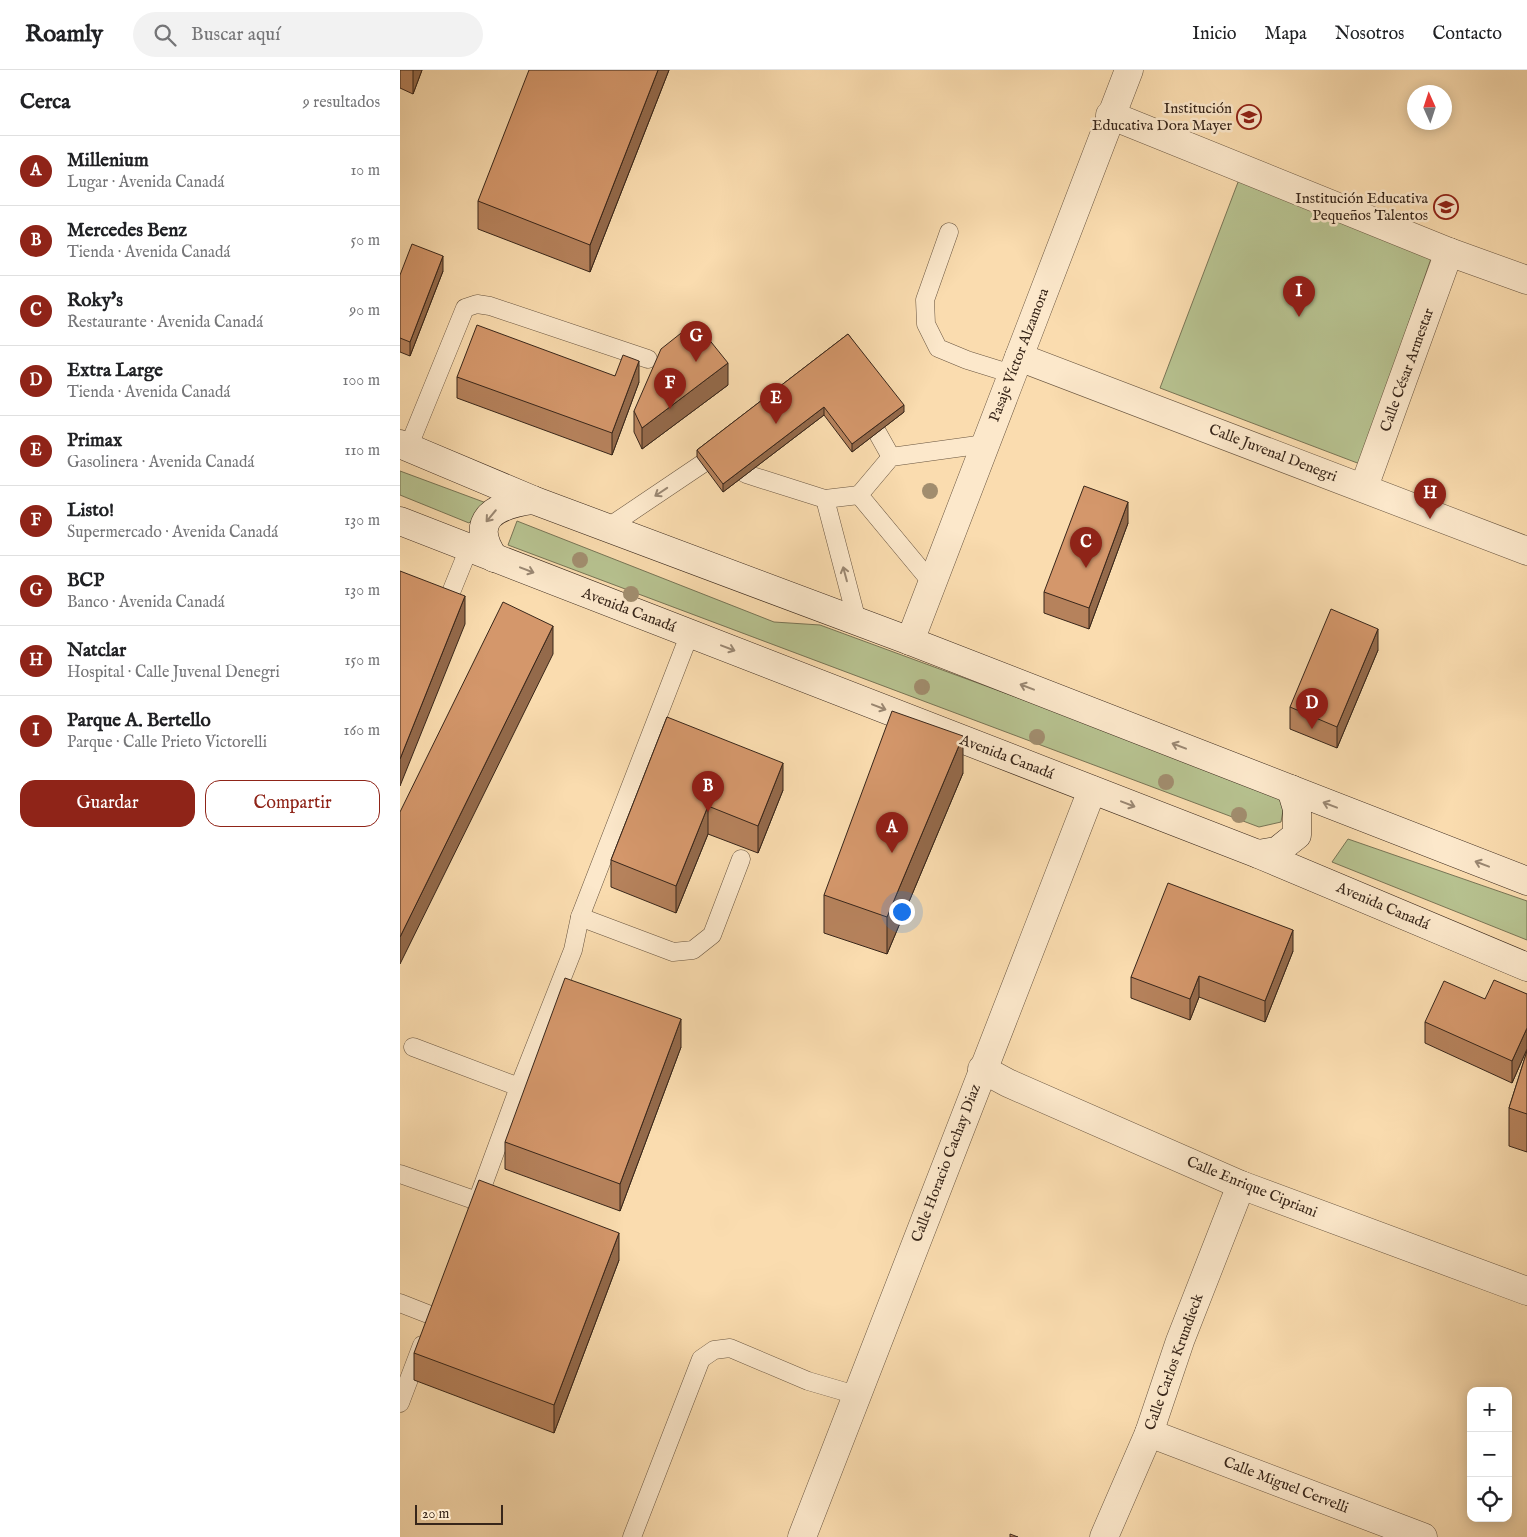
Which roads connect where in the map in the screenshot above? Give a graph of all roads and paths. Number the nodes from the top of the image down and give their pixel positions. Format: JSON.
{"nodes":[{"id":1,"x":1128,"y":70,"type":"edge"},
{"id":2,"x":1110,"y":114,"type":"junction"},
{"id":3,"x":949,"y":232,"type":"dead end"},
{"id":4,"x":1449,"y":252,"type":"junction"},
{"id":5,"x":1527,"y":280,"type":"edge"},
{"id":6,"x":648,"y":358,"type":"dead end"},
{"id":7,"x":1015,"y":365,"type":"junction"},
{"id":8,"x":877,"y":432,"type":"edge"},
{"id":9,"x":985,"y":444,"type":"junction"},
{"id":10,"x":404,"y":446,"type":"edge"},
{"id":11,"x":891,"y":457,"type":"junction"},
{"id":12,"x":702,"y":464,"type":"edge"},
{"id":13,"x":746,"y":474,"type":"edge"},
{"id":14,"x":1364,"y":487,"type":"junction"},
{"id":15,"x":860,"y":495,"type":"junction"},
{"id":16,"x":534,"y":500,"type":"junction"},
{"id":17,"x":825,"y":500,"type":"junction"},
{"id":18,"x":400,"y":521,"type":"edge"},
{"id":19,"x":607,"y":528,"type":"junction"},
{"id":20,"x":469,"y":548,"type":"junction"},
{"id":21,"x":1527,"y":551,"type":"edge"},
{"id":22,"x":494,"y":558,"type":"junction"},
{"id":23,"x":932,"y":582,"type":"junction"},
{"id":24,"x":857,"y":621,"type":"junction"},
{"id":25,"x":436,"y":628,"type":"edge"},
{"id":26,"x":690,"y":633,"type":"junction"},
{"id":27,"x":910,"y":641,"type":"junction"},
{"id":28,"x":1092,"y":790,"type":"junction"},
{"id":29,"x":1291,"y":790,"type":"junction"},
{"id":30,"x":1258,"y":854,"type":"junction"},
{"id":31,"x":741,"y":859,"type":"dead end"},
{"id":32,"x":1527,"y":881,"type":"edge"},
{"id":33,"x":580,"y":917,"type":"junction"},
{"id":34,"x":1527,"y":966,"type":"edge"},
{"id":35,"x":413,"y":1046,"type":"dead end"},
{"id":36,"x":982,"y":1069,"type":"junction"},
{"id":37,"x":519,"y":1087,"type":"junction"},
{"id":38,"x":400,"y":1174,"type":"edge"},
{"id":39,"x":1241,"y":1185,"type":"junction"},
{"id":40,"x":477,"y":1201,"type":"junction"},
{"id":41,"x":470,"y":1219,"type":"edge"},
{"id":42,"x":1527,"y":1291,"type":"edge"},
{"id":43,"x":440,"y":1298,"type":"edge"},
{"id":44,"x":400,"y":1303,"type":"edge"},
{"id":45,"x":433,"y":1316,"type":"junction"},
{"id":46,"x":856,"y":1395,"type":"junction"},
{"id":47,"x":400,"y":1402,"type":"edge"},
{"id":48,"x":1149,"y":1433,"type":"junction"},
{"id":49,"x":632,"y":1537,"type":"edge"},
{"id":50,"x":802,"y":1537,"type":"edge"},
{"id":51,"x":1104,"y":1537,"type":"edge"},
{"id":52,"x":1423,"y":1537,"type":"edge"}],
"edges":[{"from":1,"to":2,"type":"street","name":"Pasaje Víctor Alzamora"},
{"from":2,"to":4,"type":"street"},
{"from":2,"to":7,"type":"street","name":"Pasaje Víctor Alzamora"},
{"from":3,"to":7,"type":"lane"},
{"from":4,"to":5,"type":"street"},
{"from":4,"to":14,"type":"street","name":"Calle César Armestar"},
{"from":6,"to":10,"type":"lane"},
{"from":7,"to":9,"type":"street","name":"Pasaje Víctor Alzamora"},
{"from":7,"to":14,"type":"street","name":"Calle Juvenal Denegri"},
{"from":8,"to":11,"type":"lane"},
{"from":9,"to":11,"type":"lane"},
{"from":9,"to":23,"type":"street","name":"Pasaje Víctor Alzamora"},
{"from":10,"to":16,"type":"street"},
{"from":11,"to":15,"type":"lane"},
{"from":12,"to":19,"type":"lane","one_way":true},
{"from":13,"to":17,"type":"lane"},
{"from":14,"to":21,"type":"street","name":"Calle Juvenal Denegri"},
{"from":15,"to":17,"type":"lane"},
{"from":15,"to":23,"type":"lane"},
{"from":16,"to":19,"type":"street"},
{"from":16,"to":22,"type":"street","one_way":true},
{"from":24,"to":17,"type":"lane","one_way":true},
{"from":18,"to":20,"type":"street","name":"Avenida Canadá"},
{"from":19,"to":24,"type":"street"},
{"from":20,"to":22,"type":"street","name":"Avenida Canadá"},
{"from":20,"to":25,"type":"lane"},
{"from":22,"to":26,"type":"street","name":"Avenida Canadá","one_way":true},
{"from":23,"to":27,"type":"street","name":"Pasaje Víctor Alzamora"},
{"from":24,"to":27,"type":"street"},
{"from":26,"to":28,"type":"street","name":"Avenida Canadá","one_way":true},
{"from":26,"to":33,"type":"lane"},
{"from":29,"to":27,"type":"street","one_way":true},
{"from":28,"to":30,"type":"street","name":"Avenida Canadá","one_way":true},
{"from":28,"to":36,"type":"street","name":"Calle Horacio Cachay Diaz"},
{"from":29,"to":30,"type":"street"},
{"from":32,"to":29,"type":"street","one_way":true},
{"from":30,"to":34,"type":"street","name":"Avenida Canadá"},
{"from":31,"to":33,"type":"lane"},
{"from":33,"to":37,"type":"lane"},
{"from":35,"to":37,"type":"lane"},
{"from":36,"to":39,"type":"street","name":"Calle Enrique Cipriani"},
{"from":36,"to":46,"type":"street","name":"Calle Horacio Cachay Diaz"},
{"from":37,"to":40,"type":"lane"},
{"from":38,"to":40,"type":"lane"},
{"from":39,"to":42,"type":"street","name":"Calle Enrique Cipriani"},
{"from":39,"to":48,"type":"street","name":"Calle Carlos Krundieck"},
{"from":40,"to":41,"type":"lane"},
{"from":43,"to":45,"type":"lane"},
{"from":44,"to":45,"type":"lane"},
{"from":45,"to":47,"type":"lane"},
{"from":46,"to":49,"type":"lane"},
{"from":46,"to":50,"type":"street","name":"Calle Horacio Cachay Diaz"},
{"from":48,"to":51,"type":"street","name":"Calle Carlos Krundieck"},
{"from":48,"to":52,"type":"street","name":"Calle Miguel Cervelli"}]}
